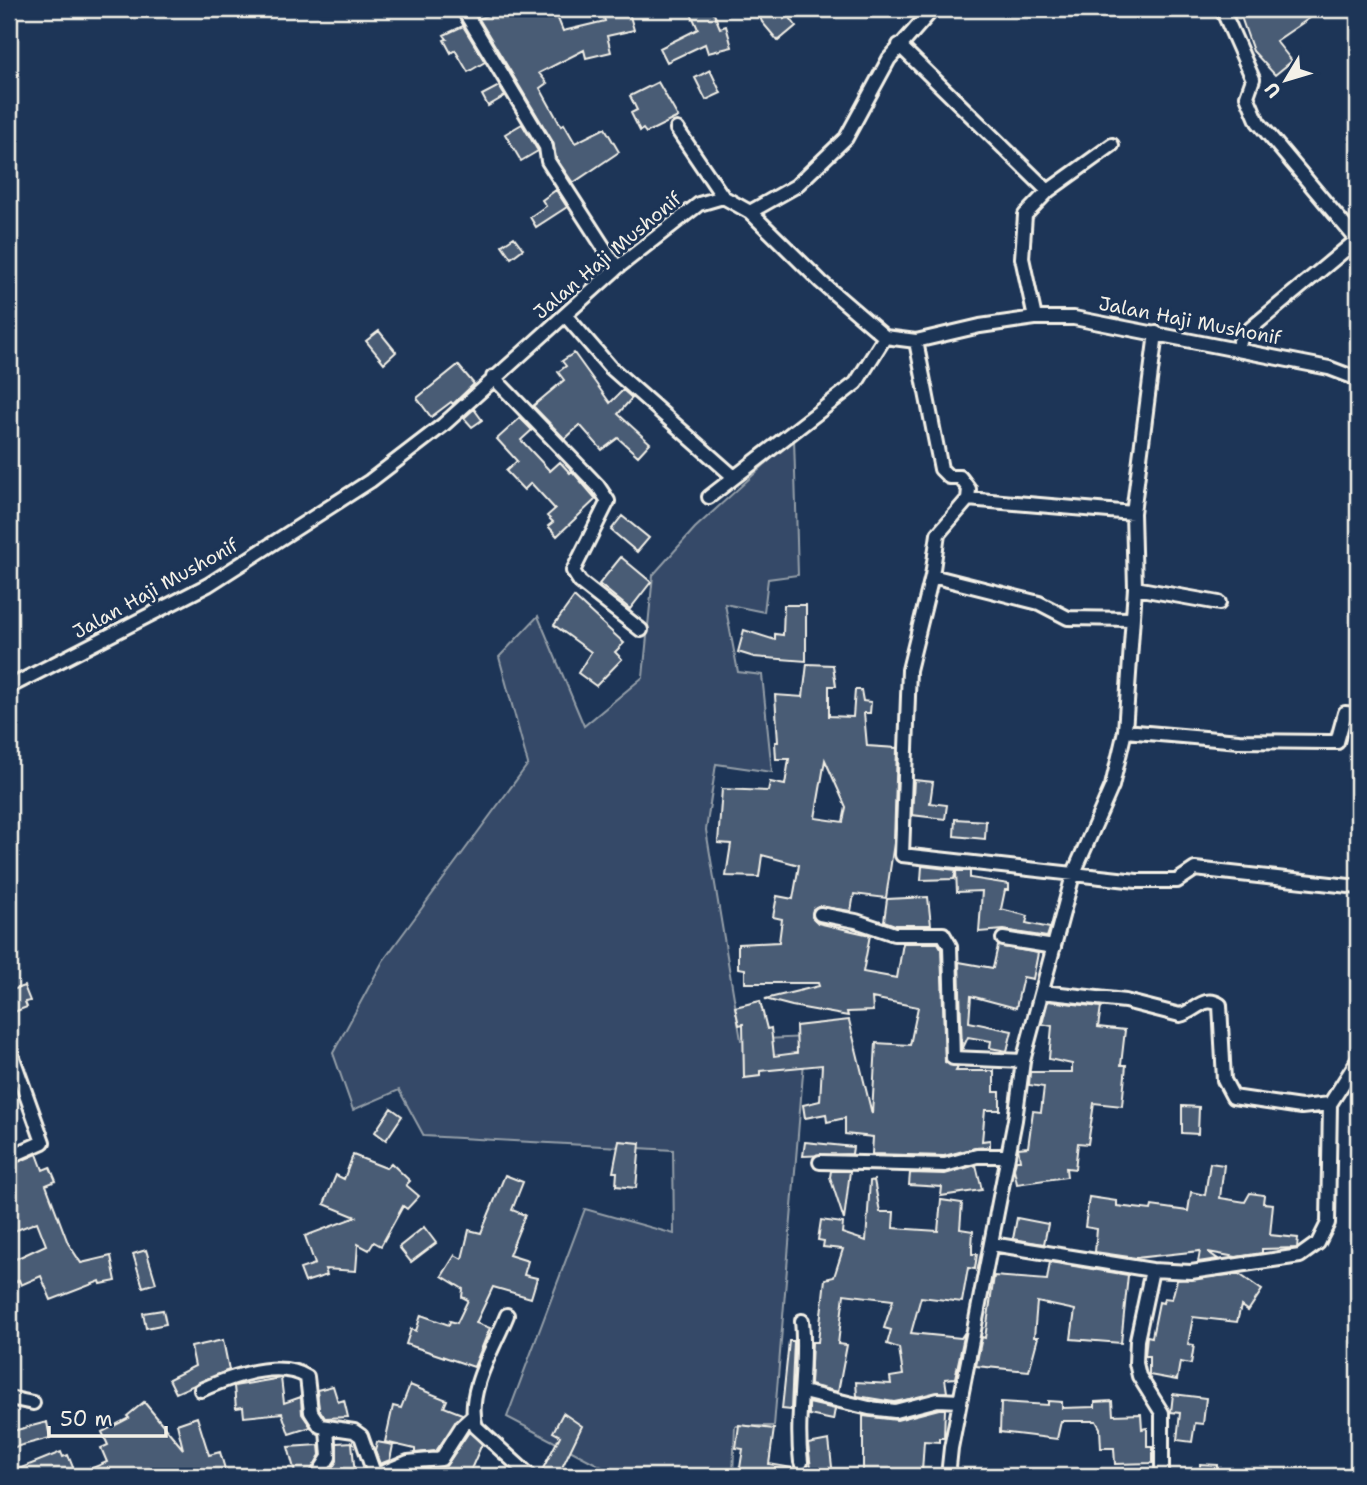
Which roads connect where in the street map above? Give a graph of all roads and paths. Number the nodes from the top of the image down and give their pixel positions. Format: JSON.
{"nodes":[{"id":1,"x":463,"y":9,"type":"edge"},
{"id":2,"x":933,"y":9,"type":"edge"},
{"id":3,"x":1222,"y":9,"type":"edge"},
{"id":4,"x":899,"y":45,"type":"junction"},
{"id":5,"x":677,"y":129,"type":"dead end"},
{"id":6,"x":1112,"y":145,"type":"dead end"},
{"id":7,"x":1048,"y":191,"type":"junction"},
{"id":8,"x":723,"y":197,"type":"junction"},
{"id":9,"x":750,"y":212,"type":"junction"},
{"id":10,"x":1357,"y":239,"type":"edge"},
{"id":11,"x":617,"y":268,"type":"junction"},
{"id":12,"x":565,"y":315,"type":"junction"},
{"id":13,"x":1035,"y":318,"type":"junction"},
{"id":14,"x":1156,"y":333,"type":"junction"},
{"id":15,"x":885,"y":337,"type":"junction"},
{"id":16,"x":916,"y":341,"type":"junction"},
{"id":17,"x":1237,"y":348,"type":"junction"},
{"id":18,"x":493,"y":377,"type":"junction"},
{"id":19,"x":1358,"y":379,"type":"edge"},
{"id":20,"x":733,"y":476,"type":"junction"},
{"id":21,"x":709,"y":497,"type":"dead end"},
{"id":22,"x":968,"y":499,"type":"junction"},
{"id":23,"x":1133,"y":513,"type":"junction"},
{"id":24,"x":932,"y":576,"type":"junction"},
{"id":25,"x":1135,"y":588,"type":"junction"},
{"id":26,"x":1219,"y":603,"type":"dead end"},
{"id":27,"x":1132,"y":619,"type":"junction"},
{"id":28,"x":641,"y":630,"type":"dead end"},
{"id":29,"x":9,"y":687,"type":"edge"},
{"id":30,"x":1358,"y":714,"type":"edge"},
{"id":31,"x":1125,"y":731,"type":"junction"},
{"id":32,"x":1073,"y":875,"type":"junction"},
{"id":33,"x":1358,"y":887,"type":"edge"},
{"id":34,"x":820,"y":914,"type":"dead end"},
{"id":35,"x":1003,"y":939,"type":"dead end"},
{"id":36,"x":1054,"y":947,"type":"junction"},
{"id":37,"x":1042,"y":992,"type":"junction"},
{"id":38,"x":9,"y":1047,"type":"edge"},
{"id":39,"x":1358,"y":1060,"type":"edge"},
{"id":40,"x":1023,"y":1061,"type":"junction"},
{"id":41,"x":1330,"y":1104,"type":"junction"},
{"id":42,"x":1008,"y":1156,"type":"junction"},
{"id":43,"x":9,"y":1157,"type":"edge"},
{"id":44,"x":820,"y":1162,"type":"dead end"},
{"id":45,"x":992,"y":1244,"type":"junction"},
{"id":46,"x":1152,"y":1270,"type":"junction"},
{"id":47,"x":507,"y":1315,"type":"dead end"},
{"id":48,"x":802,"y":1321,"type":"dead end"},
{"id":49,"x":201,"y":1390,"type":"dead end"},
{"id":50,"x":803,"y":1392,"type":"junction"},
{"id":51,"x":9,"y":1398,"type":"edge"},
{"id":52,"x":960,"y":1401,"type":"junction"},
{"id":53,"x":33,"y":1403,"type":"dead end"},
{"id":54,"x":473,"y":1416,"type":"junction"},
{"id":55,"x":327,"y":1429,"type":"junction"},
{"id":56,"x":801,"y":1462,"type":"dead end"},
{"id":57,"x":317,"y":1476,"type":"edge"},
{"id":58,"x":375,"y":1476,"type":"edge"},
{"id":59,"x":530,"y":1476,"type":"edge"},
{"id":60,"x":948,"y":1476,"type":"edge"},
{"id":61,"x":1162,"y":1476,"type":"edge"}],
"edges":[{"from":1,"to":11,"type":"street"},
{"from":2,"to":4,"type":"street"},
{"from":3,"to":10,"type":"street"},
{"from":4,"to":7,"type":"street"},
{"from":4,"to":9,"type":"street"},
{"from":5,"to":8,"type":"street"},
{"from":6,"to":7,"type":"street"},
{"from":7,"to":13,"type":"street"},
{"from":8,"to":9,"type":"street"},
{"from":8,"to":11,"type":"street","name":"Jalan Haji Mushonif"},
{"from":9,"to":15,"type":"street"},
{"from":10,"to":17,"type":"street"},
{"from":11,"to":12,"type":"street","name":"Jalan Haji Mushonif"},
{"from":12,"to":18,"type":"street","name":"Jalan Haji Mushonif"},
{"from":12,"to":20,"type":"street"},
{"from":13,"to":14,"type":"street","name":"Jalan Haji Mushonif"},
{"from":13,"to":16,"type":"street","name":"Jalan Haji Mushonif"},
{"from":14,"to":17,"type":"street","name":"Jalan Haji Mushonif"},
{"from":14,"to":23,"type":"street"},
{"from":15,"to":16,"type":"street","name":"Jalan Haji Mushonif"},
{"from":15,"to":20,"type":"street"},
{"from":16,"to":22,"type":"street"},
{"from":17,"to":19,"type":"street","name":"Jalan Haji Mushonif"},
{"from":18,"to":28,"type":"street"},
{"from":18,"to":29,"type":"street","name":"Jalan Haji Mushonif"},
{"from":20,"to":21,"type":"street"},
{"from":22,"to":23,"type":"street"},
{"from":22,"to":24,"type":"street"},
{"from":23,"to":25,"type":"street"},
{"from":24,"to":27,"type":"street"},
{"from":24,"to":32,"type":"street"},
{"from":25,"to":26,"type":"street"},
{"from":25,"to":27,"type":"street"},
{"from":27,"to":31,"type":"street"},
{"from":30,"to":31,"type":"street"},
{"from":31,"to":32,"type":"street"},
{"from":32,"to":33,"type":"street"},
{"from":32,"to":36,"type":"street"},
{"from":34,"to":40,"type":"street"},
{"from":35,"to":36,"type":"street"},
{"from":36,"to":37,"type":"street"},
{"from":37,"to":40,"type":"street"},
{"from":37,"to":41,"type":"street"},
{"from":38,"to":43,"type":"street"},
{"from":39,"to":41,"type":"street"},
{"from":40,"to":42,"type":"street"},
{"from":41,"to":46,"type":"street"},
{"from":42,"to":44,"type":"street"},
{"from":42,"to":45,"type":"street"},
{"from":45,"to":46,"type":"street"},
{"from":45,"to":52,"type":"street"},
{"from":46,"to":61,"type":"street"},
{"from":47,"to":54,"type":"street"},
{"from":48,"to":50,"type":"street"},
{"from":49,"to":55,"type":"street"},
{"from":50,"to":52,"type":"street"},
{"from":50,"to":56,"type":"street"},
{"from":51,"to":53,"type":"street"},
{"from":52,"to":60,"type":"street"},
{"from":54,"to":58,"type":"street"},
{"from":54,"to":59,"type":"street"},
{"from":55,"to":57,"type":"street"},
{"from":55,"to":58,"type":"street"}]}
